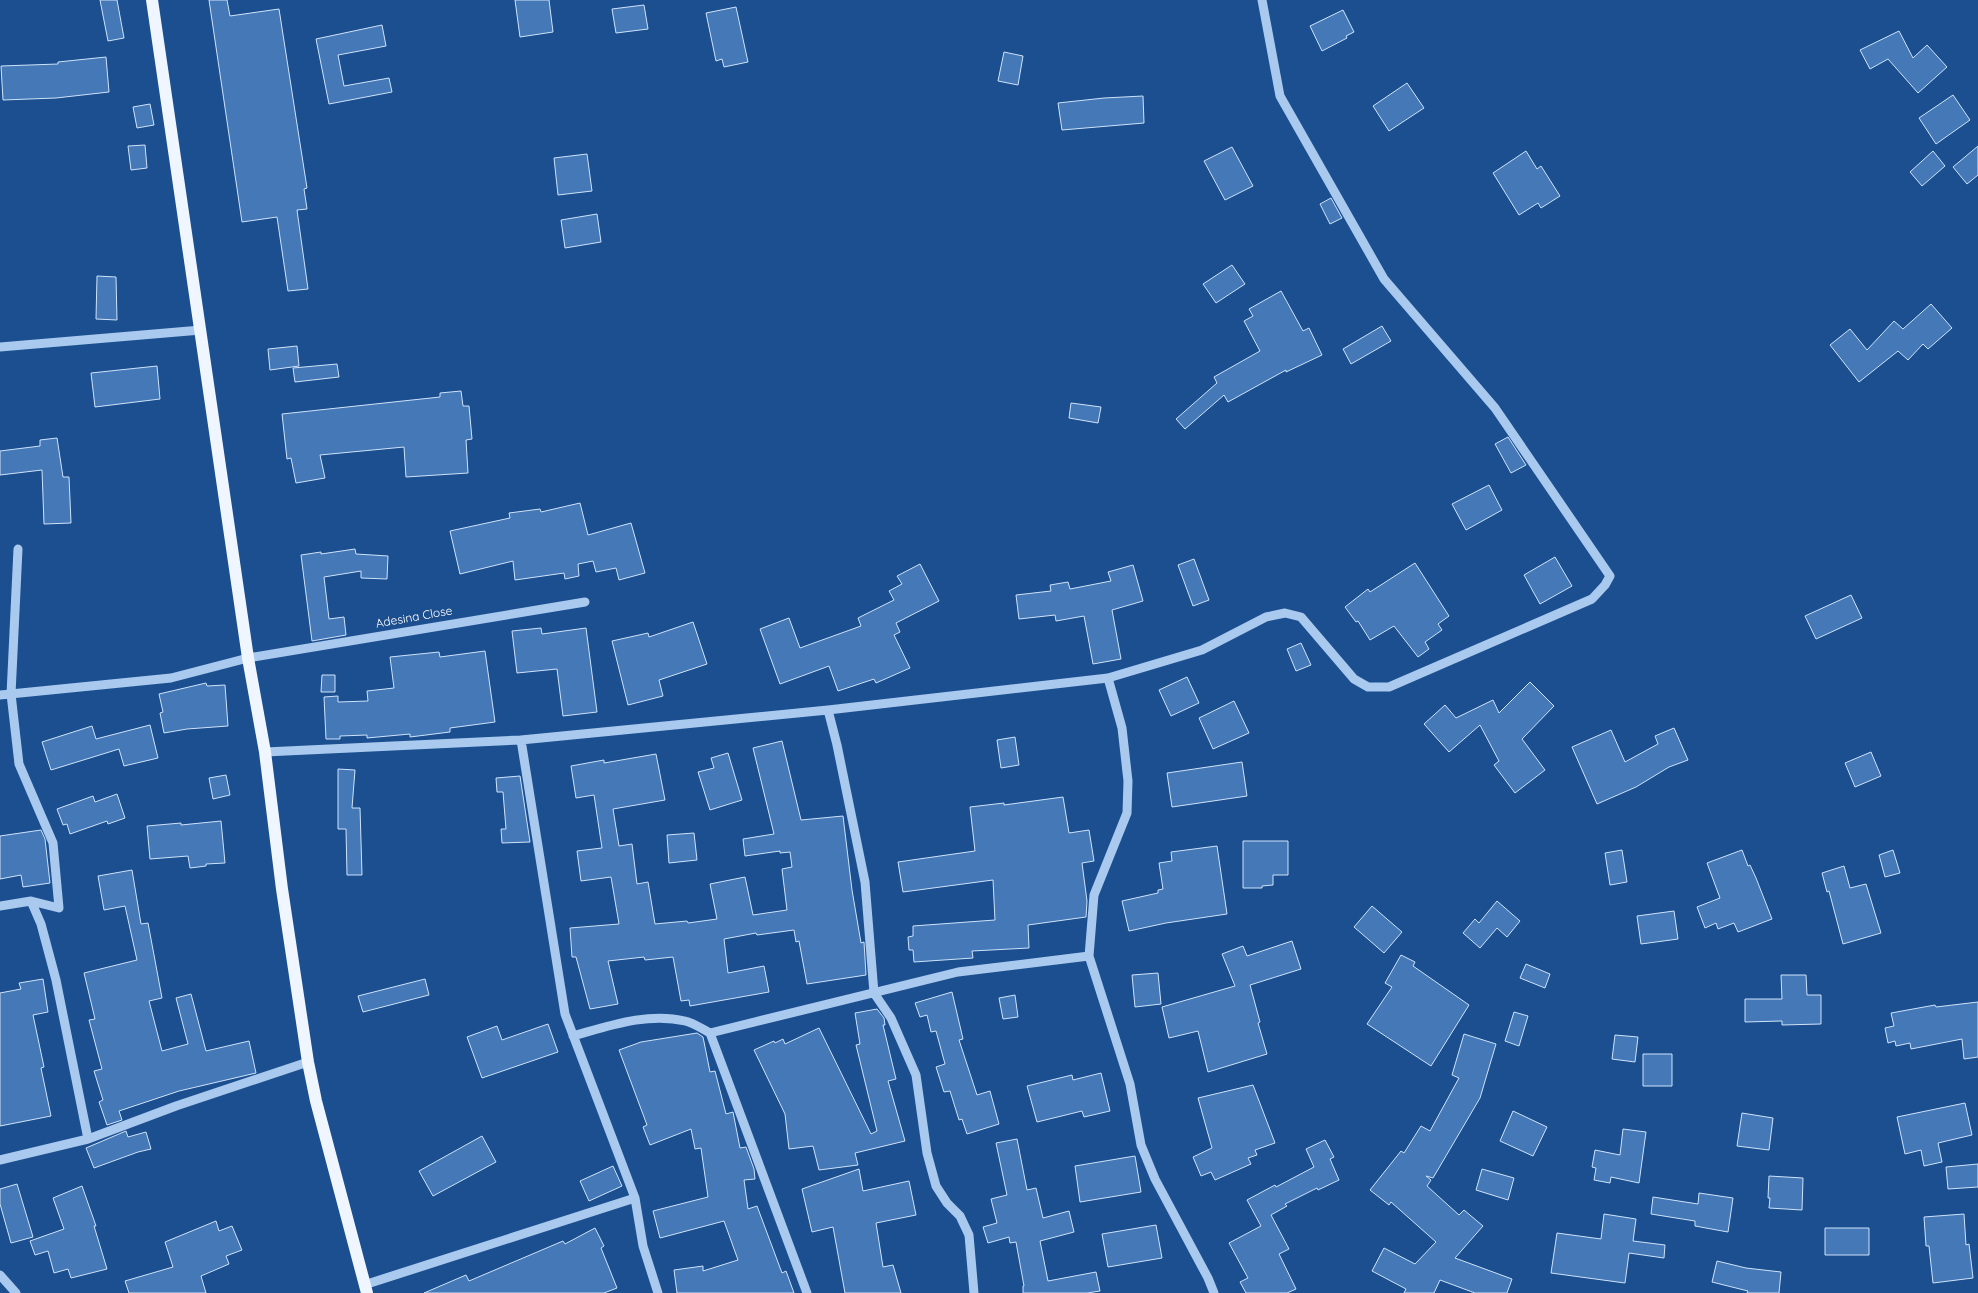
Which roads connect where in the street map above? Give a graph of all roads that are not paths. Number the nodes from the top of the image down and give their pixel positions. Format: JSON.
{"nodes":[{"id":1,"x":152,"y":0,"type":"edge"},
{"id":2,"x":1262,"y":0,"type":"edge"},
{"id":3,"x":201,"y":330,"type":"junction"},
{"id":4,"x":0,"y":347,"type":"edge"},
{"id":5,"x":18,"y":549,"type":"dead end"},
{"id":6,"x":585,"y":602,"type":"dead end"},
{"id":7,"x":248,"y":658,"type":"junction"},
{"id":8,"x":1108,"y":678,"type":"junction"},
{"id":9,"x":11,"y":694,"type":"junction"},
{"id":10,"x":0,"y":695,"type":"edge"},
{"id":11,"x":828,"y":710,"type":"junction"},
{"id":12,"x":521,"y":740,"type":"junction"},
{"id":13,"x":265,"y":752,"type":"junction"},
{"id":14,"x":31,"y":901,"type":"junction"},
{"id":15,"x":0,"y":906,"type":"edge"},
{"id":16,"x":1089,"y":956,"type":"junction"},
{"id":17,"x":874,"y":992,"type":"junction"},
{"id":18,"x":710,"y":1033,"type":"junction"},
{"id":19,"x":573,"y":1036,"type":"junction"},
{"id":20,"x":308,"y":1062,"type":"junction"},
{"id":21,"x":88,"y":1140,"type":"junction"},
{"id":22,"x":0,"y":1160,"type":"edge"},
{"id":23,"x":635,"y":1198,"type":"junction"},
{"id":24,"x":0,"y":1276,"type":"edge"},
{"id":25,"x":366,"y":1289,"type":"edge"},
{"id":26,"x":16,"y":1293,"type":"edge"},
{"id":27,"x":658,"y":1293,"type":"edge"},
{"id":28,"x":807,"y":1293,"type":"edge"},
{"id":29,"x":974,"y":1293,"type":"edge"},
{"id":30,"x":1214,"y":1293,"type":"edge"}],
"edges":[{"from":1,"to":3,"type":"main road"},
{"from":2,"to":8,"type":"street"},
{"from":3,"to":4,"type":"street"},
{"from":3,"to":7,"type":"main road"},
{"from":5,"to":9,"type":"street"},
{"from":6,"to":7,"type":"street","name":"Adesina Close"},
{"from":7,"to":9,"type":"street","name":"Adesina Close"},
{"from":7,"to":13,"type":"main road"},
{"from":8,"to":11,"type":"street"},
{"from":8,"to":16,"type":"street"},
{"from":9,"to":10,"type":"street","name":"Adesina Close"},
{"from":9,"to":14,"type":"street"},
{"from":11,"to":12,"type":"street"},
{"from":11,"to":17,"type":"street"},
{"from":12,"to":13,"type":"street"},
{"from":12,"to":19,"type":"street"},
{"from":13,"to":20,"type":"main road"},
{"from":14,"to":15,"type":"street"},
{"from":14,"to":21,"type":"street"},
{"from":16,"to":17,"type":"street"},
{"from":16,"to":30,"type":"street"},
{"from":17,"to":18,"type":"street"},
{"from":17,"to":29,"type":"street"},
{"from":18,"to":19,"type":"street"},
{"from":18,"to":28,"type":"street"},
{"from":19,"to":23,"type":"street"},
{"from":20,"to":21,"type":"street"},
{"from":20,"to":25,"type":"main road"},
{"from":21,"to":22,"type":"street"},
{"from":23,"to":25,"type":"street"},
{"from":23,"to":27,"type":"street"},
{"from":24,"to":26,"type":"street"}]}
